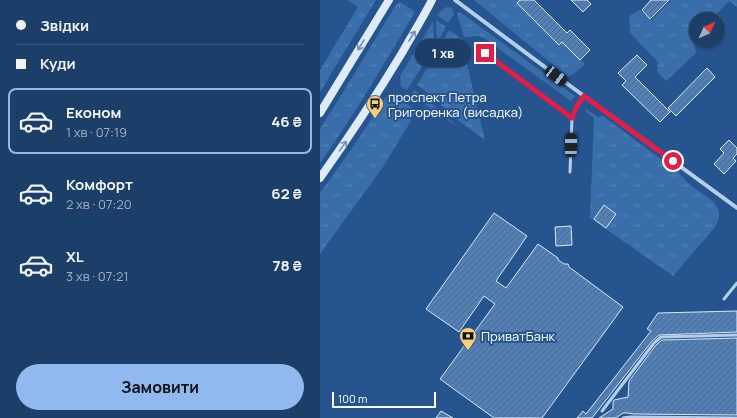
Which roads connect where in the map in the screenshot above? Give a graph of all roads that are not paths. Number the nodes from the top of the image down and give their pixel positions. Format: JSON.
{"nodes":[{"id":1,"x":389,"y":0,"type":"edge"},
{"id":2,"x":432,"y":0,"type":"edge"},
{"id":3,"x":455,"y":0,"type":"edge"},
{"id":4,"x":485,"y":53,"type":"dead end"},
{"id":5,"x":584,"y":96,"type":"junction"},
{"id":6,"x":320,"y":113,"type":"edge"},
{"id":7,"x":572,"y":118,"type":"junction"},
{"id":8,"x":570,"y":172,"type":"dead end"},
{"id":9,"x":320,"y":178,"type":"edge"},
{"id":10,"x":737,"y":208,"type":"edge"},
{"id":11,"x":737,"y":283,"type":"edge"},
{"id":12,"x":724,"y":299,"type":"dead end"},
{"id":13,"x":737,"y":335,"type":"edge"},
{"id":14,"x":602,"y":411,"type":"dead end"},
{"id":15,"x":624,"y":418,"type":"edge"},
{"id":16,"x":737,"y":418,"type":"edge"}],
"edges":[{"from":1,"to":6,"type":"street","one_way":true},
{"from":9,"to":2,"type":"street","one_way":true},
{"from":3,"to":5,"type":"street"},
{"from":4,"to":7,"type":"lane"},
{"from":5,"to":7,"type":"lane"},
{"from":5,"to":10,"type":"street"},
{"from":7,"to":8,"type":"lane"},
{"from":11,"to":12,"type":"lane"},
{"from":13,"to":14,"type":"lane"},
{"from":15,"to":16,"type":"lane"}]}
